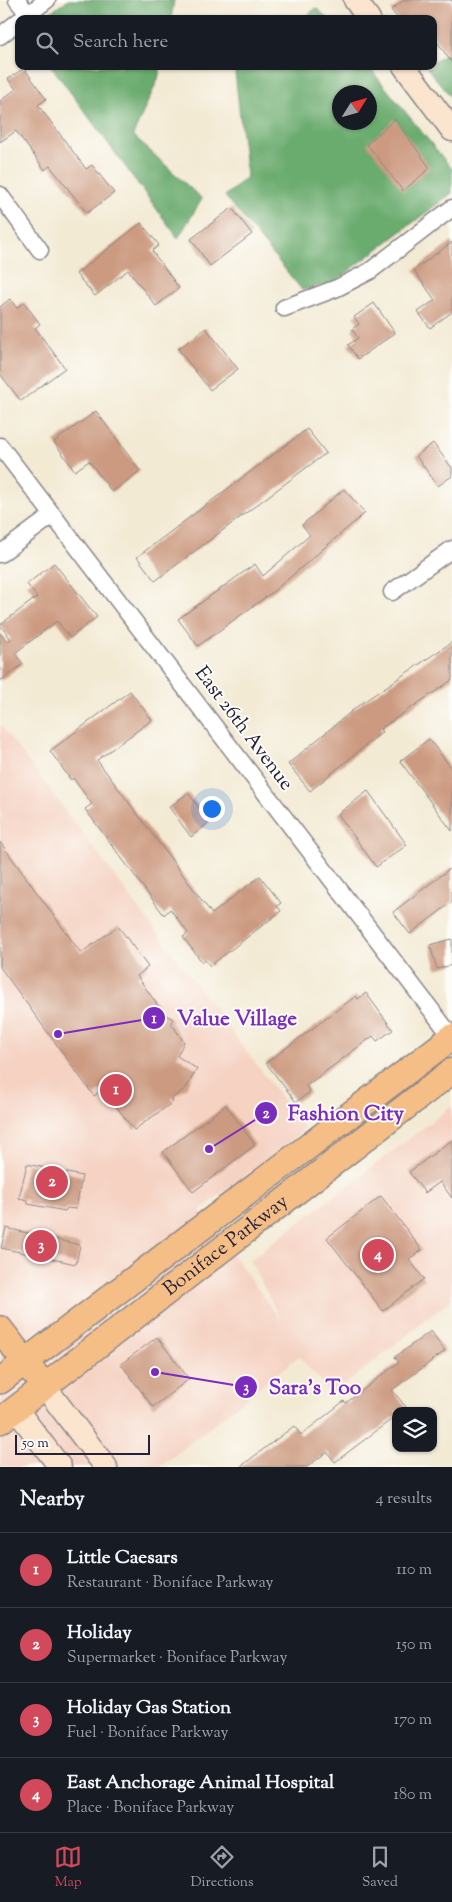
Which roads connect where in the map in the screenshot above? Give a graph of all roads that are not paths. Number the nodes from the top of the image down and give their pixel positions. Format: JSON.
{"nodes":[{"id":1,"x":17,"y":0,"type":"edge"},
{"id":2,"x":47,"y":0,"type":"edge"},
{"id":3,"x":22,"y":15,"type":"edge"},
{"id":4,"x":27,"y":15,"type":"edge"},
{"id":5,"x":15,"y":24,"type":"edge"},
{"id":6,"x":0,"y":36,"type":"edge"},
{"id":7,"x":407,"y":70,"type":"edge"},
{"id":8,"x":449,"y":121,"type":"edge"},
{"id":9,"x":0,"y":196,"type":"edge"},
{"id":10,"x":452,"y":208,"type":"edge"},
{"id":11,"x":40,"y":250,"type":"dead end"},
{"id":12,"x":284,"y":308,"type":"dead end"},
{"id":13,"x":0,"y":446,"type":"edge"},
{"id":14,"x":54,"y":515,"type":"junction"},
{"id":15,"x":452,"y":549,"type":"edge"},
{"id":16,"x":0,"y":554,"type":"edge"},
{"id":17,"x":392,"y":592,"type":"dead end"},
{"id":18,"x":452,"y":1037,"type":"edge"},
{"id":19,"x":452,"y":1071,"type":"edge"},
{"id":20,"x":0,"y":1328,"type":"edge"},
{"id":21,"x":25,"y":1361,"type":"junction"},
{"id":22,"x":0,"y":1380,"type":"edge"},
{"id":23,"x":0,"y":1387,"type":"edge"},
{"id":24,"x":45,"y":1387,"type":"junction"},
{"id":25,"x":8,"y":1415,"type":"edge"},
{"id":26,"x":60,"y":1467,"type":"edge"},
{"id":27,"x":106,"y":1467,"type":"edge"}],
"edges":[{"from":1,"to":3,"type":"street"},
{"from":2,"to":4,"type":"street"},
{"from":5,"to":6,"type":"street"},
{"from":7,"to":8,"type":"main road"},
{"from":9,"to":11,"type":"street"},
{"from":10,"to":12,"type":"street"},
{"from":13,"to":14,"type":"street","name":"East 26th Avenue"},
{"from":14,"to":16,"type":"street"},
{"from":14,"to":18,"type":"street","name":"East 26th Avenue"},
{"from":15,"to":17,"type":"street"},
{"from":18,"to":21,"type":"main road","name":"Boniface Parkway"},
{"from":19,"to":24,"type":"main road","name":"Boniface Parkway"},
{"from":20,"to":21,"type":"main road"},
{"from":21,"to":22,"type":"main road","name":"Boniface Parkway"},
{"from":21,"to":24,"type":"main road"},
{"from":23,"to":25,"type":"main road"},
{"from":24,"to":25,"type":"main road","name":"Boniface Parkway"},
{"from":24,"to":27,"type":"main road"},
{"from":25,"to":26,"type":"main road"}]}
